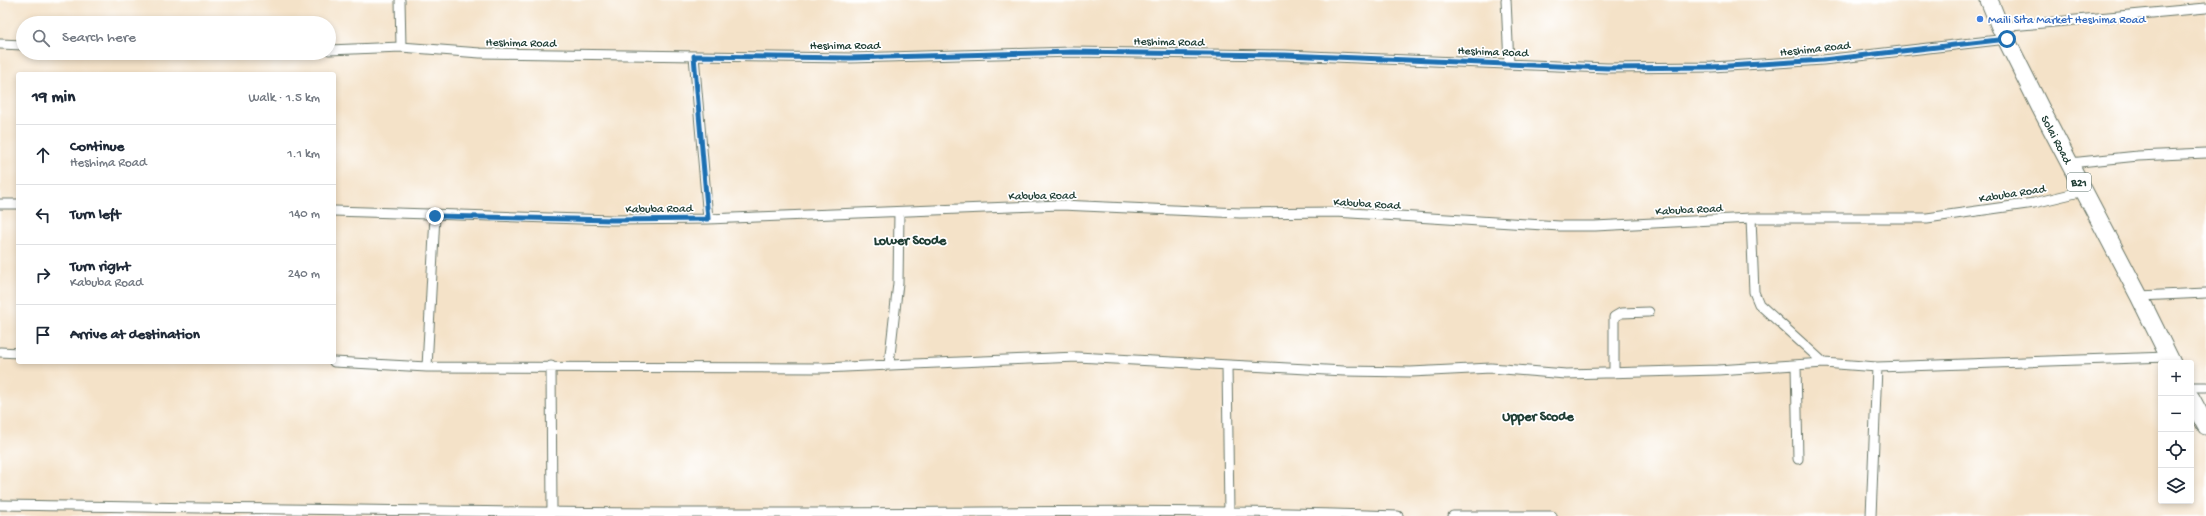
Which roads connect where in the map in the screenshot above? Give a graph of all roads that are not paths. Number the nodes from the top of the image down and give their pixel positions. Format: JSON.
{"nodes":[{"id":1,"x":400,"y":0,"type":"edge"},
{"id":2,"x":1506,"y":0,"type":"edge"},
{"id":3,"x":1989,"y":0,"type":"edge"},
{"id":4,"x":2191,"y":4,"type":"edge"},
{"id":5,"x":2206,"y":8,"type":"edge"},
{"id":6,"x":2004,"y":33,"type":"junction"},
{"id":7,"x":0,"y":44,"type":"edge"},
{"id":8,"x":16,"y":45,"type":"edge"},
{"id":9,"x":401,"y":47,"type":"junction"},
{"id":10,"x":336,"y":50,"type":"edge"},
{"id":11,"x":694,"y":56,"type":"junction"},
{"id":12,"x":1509,"y":64,"type":"junction"},
{"id":13,"x":2206,"y":153,"type":"edge"},
{"id":14,"x":2070,"y":164,"type":"junction"},
{"id":15,"x":2084,"y":191,"type":"junction"},
{"id":16,"x":0,"y":204,"type":"edge"},
{"id":17,"x":16,"y":204,"type":"edge"},
{"id":18,"x":336,"y":211,"type":"edge"},
{"id":19,"x":899,"y":212,"type":"junction"},
{"id":20,"x":435,"y":216,"type":"junction"},
{"id":21,"x":1751,"y":218,"type":"junction"},
{"id":22,"x":708,"y":219,"type":"junction"},
{"id":23,"x":2206,"y":294,"type":"edge"},
{"id":24,"x":2139,"y":296,"type":"junction"},
{"id":25,"x":1649,"y":312,"type":"dead end"},
{"id":26,"x":0,"y":352,"type":"edge"},
{"id":27,"x":16,"y":353,"type":"edge"},
{"id":28,"x":2158,"y":360,"type":"edge"},
{"id":29,"x":2170,"y":360,"type":"edge"},
{"id":30,"x":336,"y":362,"type":"edge"},
{"id":31,"x":1824,"y":363,"type":"junction"},
{"id":32,"x":889,"y":364,"type":"junction"},
{"id":33,"x":551,"y":366,"type":"junction"},
{"id":34,"x":1228,"y":366,"type":"junction"},
{"id":35,"x":1796,"y":366,"type":"junction"},
{"id":36,"x":427,"y":367,"type":"junction"},
{"id":37,"x":1877,"y":367,"type":"junction"},
{"id":38,"x":1614,"y":372,"type":"junction"},
{"id":39,"x":2206,"y":387,"type":"edge"},
{"id":40,"x":2194,"y":388,"type":"edge"},
{"id":41,"x":2194,"y":404,"type":"edge"},
{"id":42,"x":2206,"y":426,"type":"edge"},
{"id":43,"x":1798,"y":459,"type":"dead end"},
{"id":44,"x":0,"y":505,"type":"edge"},
{"id":45,"x":552,"y":512,"type":"junction"},
{"id":46,"x":1229,"y":513,"type":"junction"},
{"id":47,"x":711,"y":515,"type":"edge"},
{"id":48,"x":1398,"y":516,"type":"edge"},
{"id":49,"x":1452,"y":516,"type":"edge"},
{"id":50,"x":1552,"y":516,"type":"edge"},
{"id":51,"x":1871,"y":516,"type":"edge"}],
"edges":[{"from":1,"to":9,"type":"street"},
{"from":2,"to":12,"type":"street"},
{"from":3,"to":6,"type":"highway","name":"Solai Road","number":"B21"},
{"from":4,"to":5,"type":"street","name":"Heshima Road"},
{"from":4,"to":6,"type":"street","name":"Heshima Road"},
{"from":6,"to":12,"type":"street","name":"Heshima Road"},
{"from":6,"to":14,"type":"highway","name":"Solai Road","number":"B21"},
{"from":7,"to":8,"type":"street"},
{"from":9,"to":10,"type":"street","name":"Heshima Road"},
{"from":9,"to":11,"type":"street","name":"Heshima Road"},
{"from":11,"to":12,"type":"street","name":"Heshima Road"},
{"from":11,"to":22,"type":"street"},
{"from":13,"to":14,"type":"street"},
{"from":14,"to":15,"type":"highway","name":"Solai Road","number":"B21"},
{"from":15,"to":21,"type":"street","name":"Kabuba Road"},
{"from":15,"to":24,"type":"highway","name":"Solai Road","number":"B21"},
{"from":16,"to":17,"type":"street"},
{"from":18,"to":20,"type":"street","name":"Kabuba Road"},
{"from":19,"to":21,"type":"street","name":"Kabuba Road"},
{"from":19,"to":22,"type":"street","name":"Kabuba Road"},
{"from":19,"to":32,"type":"street"},
{"from":20,"to":22,"type":"street","name":"Kabuba Road"},
{"from":20,"to":36,"type":"street"},
{"from":21,"to":31,"type":"street"},
{"from":23,"to":24,"type":"street"},
{"from":24,"to":29,"type":"highway","name":"Solai Road","number":"B21"},
{"from":25,"to":38,"type":"street"},
{"from":26,"to":27,"type":"street"},
{"from":28,"to":37,"type":"street"},
{"from":30,"to":36,"type":"street"},
{"from":31,"to":35,"type":"street"},
{"from":31,"to":37,"type":"street"},
{"from":32,"to":33,"type":"street"},
{"from":32,"to":34,"type":"street"},
{"from":33,"to":36,"type":"street"},
{"from":33,"to":45,"type":"street"},
{"from":34,"to":38,"type":"street"},
{"from":34,"to":46,"type":"street"},
{"from":35,"to":38,"type":"street"},
{"from":35,"to":43,"type":"street"},
{"from":37,"to":51,"type":"street"},
{"from":39,"to":40,"type":"street"},
{"from":41,"to":42,"type":"highway"},
{"from":44,"to":45,"type":"street"},
{"from":45,"to":47,"type":"street"},
{"from":46,"to":47,"type":"street"},
{"from":46,"to":48,"type":"street"},
{"from":49,"to":50,"type":"street"}]}
